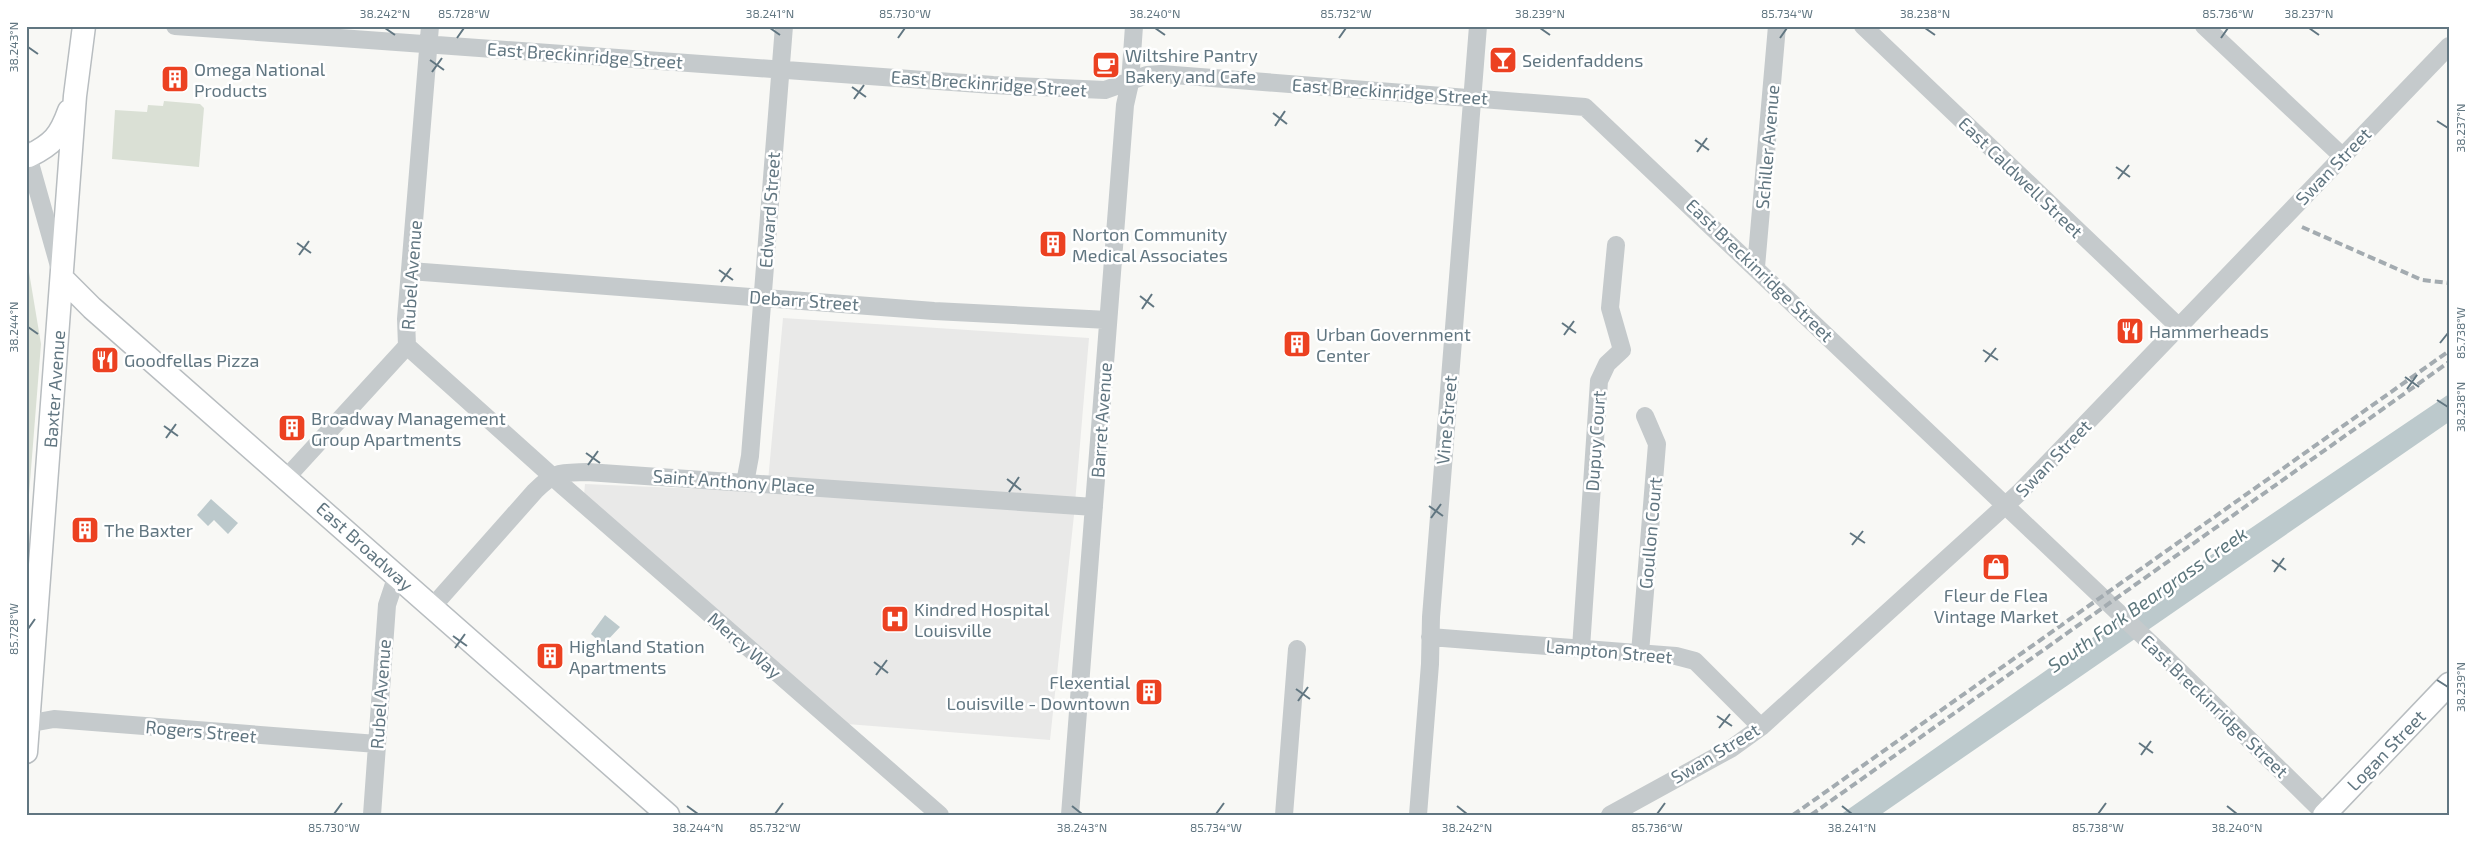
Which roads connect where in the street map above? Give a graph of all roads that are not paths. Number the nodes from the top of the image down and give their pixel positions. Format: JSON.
{"nodes":[{"id":1,"x":84,"y":26,"type":"edge"},
{"id":2,"x":175,"y":26,"type":"edge"},
{"id":3,"x":784,"y":26,"type":"edge"},
{"id":4,"x":1134,"y":26,"type":"edge"},
{"id":5,"x":1478,"y":26,"type":"edge"},
{"id":6,"x":1777,"y":26,"type":"edge"},
{"id":7,"x":1863,"y":26,"type":"edge"},
{"id":8,"x":2204,"y":26,"type":"edge"},
{"id":9,"x":429,"y":35,"type":"edge"},
{"id":10,"x":2444,"y":50,"type":"edge"},
{"id":11,"x":780,"y":69,"type":"junction"},
{"id":12,"x":1130,"y":83,"type":"junction"},
{"id":13,"x":75,"y":96,"type":"junction"},
{"id":14,"x":1472,"y":97,"type":"junction"},
{"id":15,"x":2342,"y":156,"type":"junction"},
{"id":16,"x":29,"y":165,"type":"edge"},
{"id":17,"x":1616,"y":245,"type":"dead end"},
{"id":18,"x":1756,"y":267,"type":"junction"},
{"id":19,"x":410,"y":271,"type":"junction"},
{"id":20,"x":62,"y":278,"type":"junction"},
{"id":21,"x":763,"y":297,"type":"junction"},
{"id":22,"x":1108,"y":320,"type":"junction"},
{"id":23,"x":2179,"y":327,"type":"junction"},
{"id":24,"x":406,"y":346,"type":"junction"},
{"id":25,"x":1645,"y":416,"type":"dead end"},
{"id":26,"x":551,"y":475,"type":"junction"},
{"id":27,"x":287,"y":477,"type":"junction"},
{"id":28,"x":745,"y":483,"type":"junction"},
{"id":29,"x":2006,"y":505,"type":"junction"},
{"id":30,"x":1094,"y":506,"type":"junction"},
{"id":31,"x":398,"y":575,"type":"junction"},
{"id":32,"x":432,"y":606,"type":"junction"},
{"id":33,"x":1430,"y":637,"type":"junction"},
{"id":34,"x":1581,"y":648,"type":"junction"},
{"id":35,"x":1297,"y":649,"type":"dead end"},
{"id":36,"x":1640,"y":653,"type":"junction"},
{"id":37,"x":2449,"y":684,"type":"edge"},
{"id":38,"x":27,"y":724,"type":"edge"},
{"id":39,"x":1761,"y":727,"type":"junction"},
{"id":40,"x":377,"y":744,"type":"junction"},
{"id":41,"x":26,"y":752,"type":"edge"},
{"id":42,"x":2325,"y":814,"type":"edge"},
{"id":43,"x":372,"y":815,"type":"edge"},
{"id":44,"x":668,"y":815,"type":"edge"},
{"id":45,"x":940,"y":815,"type":"edge"},
{"id":46,"x":1070,"y":815,"type":"edge"},
{"id":47,"x":1284,"y":815,"type":"edge"},
{"id":48,"x":1418,"y":815,"type":"edge"},
{"id":49,"x":1610,"y":815,"type":"edge"}],
"edges":[{"from":1,"to":13,"type":"main road","name":"Baxter Avenue"},
{"from":2,"to":9,"type":"street","name":"East Breckinridge Street"},
{"from":3,"to":11,"type":"street","name":"Edward Street"},
{"from":4,"to":12,"type":"street","name":"Barret Avenue"},
{"from":5,"to":14,"type":"street","name":"Vine Street"},
{"from":6,"to":18,"type":"street","name":"Schiller Avenue"},
{"from":7,"to":23,"type":"street","name":"East Caldwell Street"},
{"from":8,"to":15,"type":"street"},
{"from":9,"to":11,"type":"street","name":"East Breckinridge Street"},
{"from":9,"to":19,"type":"street","name":"Rubel Avenue"},
{"from":10,"to":15,"type":"street","name":"Swan Street"},
{"from":11,"to":12,"type":"street","name":"East Breckinridge Street"},
{"from":11,"to":21,"type":"street","name":"Edward Street"},
{"from":12,"to":14,"type":"street","name":"East Breckinridge Street"},
{"from":12,"to":22,"type":"street","name":"Barret Avenue"},
{"from":13,"to":16,"type":"main road"},
{"from":13,"to":20,"type":"main road","name":"Baxter Avenue"},
{"from":14,"to":18,"type":"street","name":"East Breckinridge Street"},
{"from":14,"to":33,"type":"street","name":"Vine Street"},
{"from":15,"to":23,"type":"street","name":"Swan Street"},
{"from":16,"to":20,"type":"street"},
{"from":17,"to":34,"type":"street","name":"Dupuy Court"},
{"from":18,"to":29,"type":"street","name":"East Breckinridge Street"},
{"from":19,"to":21,"type":"street","name":"Debarr Street"},
{"from":19,"to":24,"type":"street","name":"Rubel Avenue"},
{"from":20,"to":27,"type":"main road","name":"East Broadway"},
{"from":20,"to":38,"type":"main road","name":"Baxter Avenue"},
{"from":21,"to":22,"type":"street","name":"Debarr Street"},
{"from":21,"to":28,"type":"street","name":"Edward Street"},
{"from":22,"to":30,"type":"street","name":"Barret Avenue"},
{"from":23,"to":29,"type":"street","name":"Swan Street"},
{"from":24,"to":26,"type":"street","name":"Mercy Way"},
{"from":24,"to":27,"type":"street","name":"Rubel Avenue"},
{"from":25,"to":36,"type":"street","name":"Goullon Court"},
{"from":26,"to":28,"type":"street","name":"Saint Anthony Place"},
{"from":26,"to":32,"type":"street"},
{"from":26,"to":45,"type":"street","name":"Mercy Way"},
{"from":27,"to":31,"type":"main road","name":"East Broadway"},
{"from":28,"to":30,"type":"street","name":"Saint Anthony Place"},
{"from":29,"to":39,"type":"street","name":"Swan Street"},
{"from":29,"to":42,"type":"street","name":"East Breckinridge Street"},
{"from":30,"to":46,"type":"street","name":"Barret Avenue"},
{"from":31,"to":32,"type":"main road","name":"East Broadway"},
{"from":31,"to":40,"type":"street","name":"Rubel Avenue"},
{"from":32,"to":44,"type":"main road","name":"East Broadway"},
{"from":33,"to":34,"type":"street","name":"Lampton Street"},
{"from":33,"to":48,"type":"street","name":"Vine Street"},
{"from":34,"to":36,"type":"street","name":"Lampton Street"},
{"from":35,"to":47,"type":"street"},
{"from":36,"to":39,"type":"street","name":"Lampton Street"},
{"from":37,"to":42,"type":"main road","name":"Logan Street"},
{"from":38,"to":40,"type":"street","name":"Rogers Street"},
{"from":38,"to":41,"type":"main road","name":"Baxter Avenue"},
{"from":39,"to":49,"type":"street","name":"Swan Street"},
{"from":40,"to":43,"type":"street","name":"Rubel Avenue"}]}
